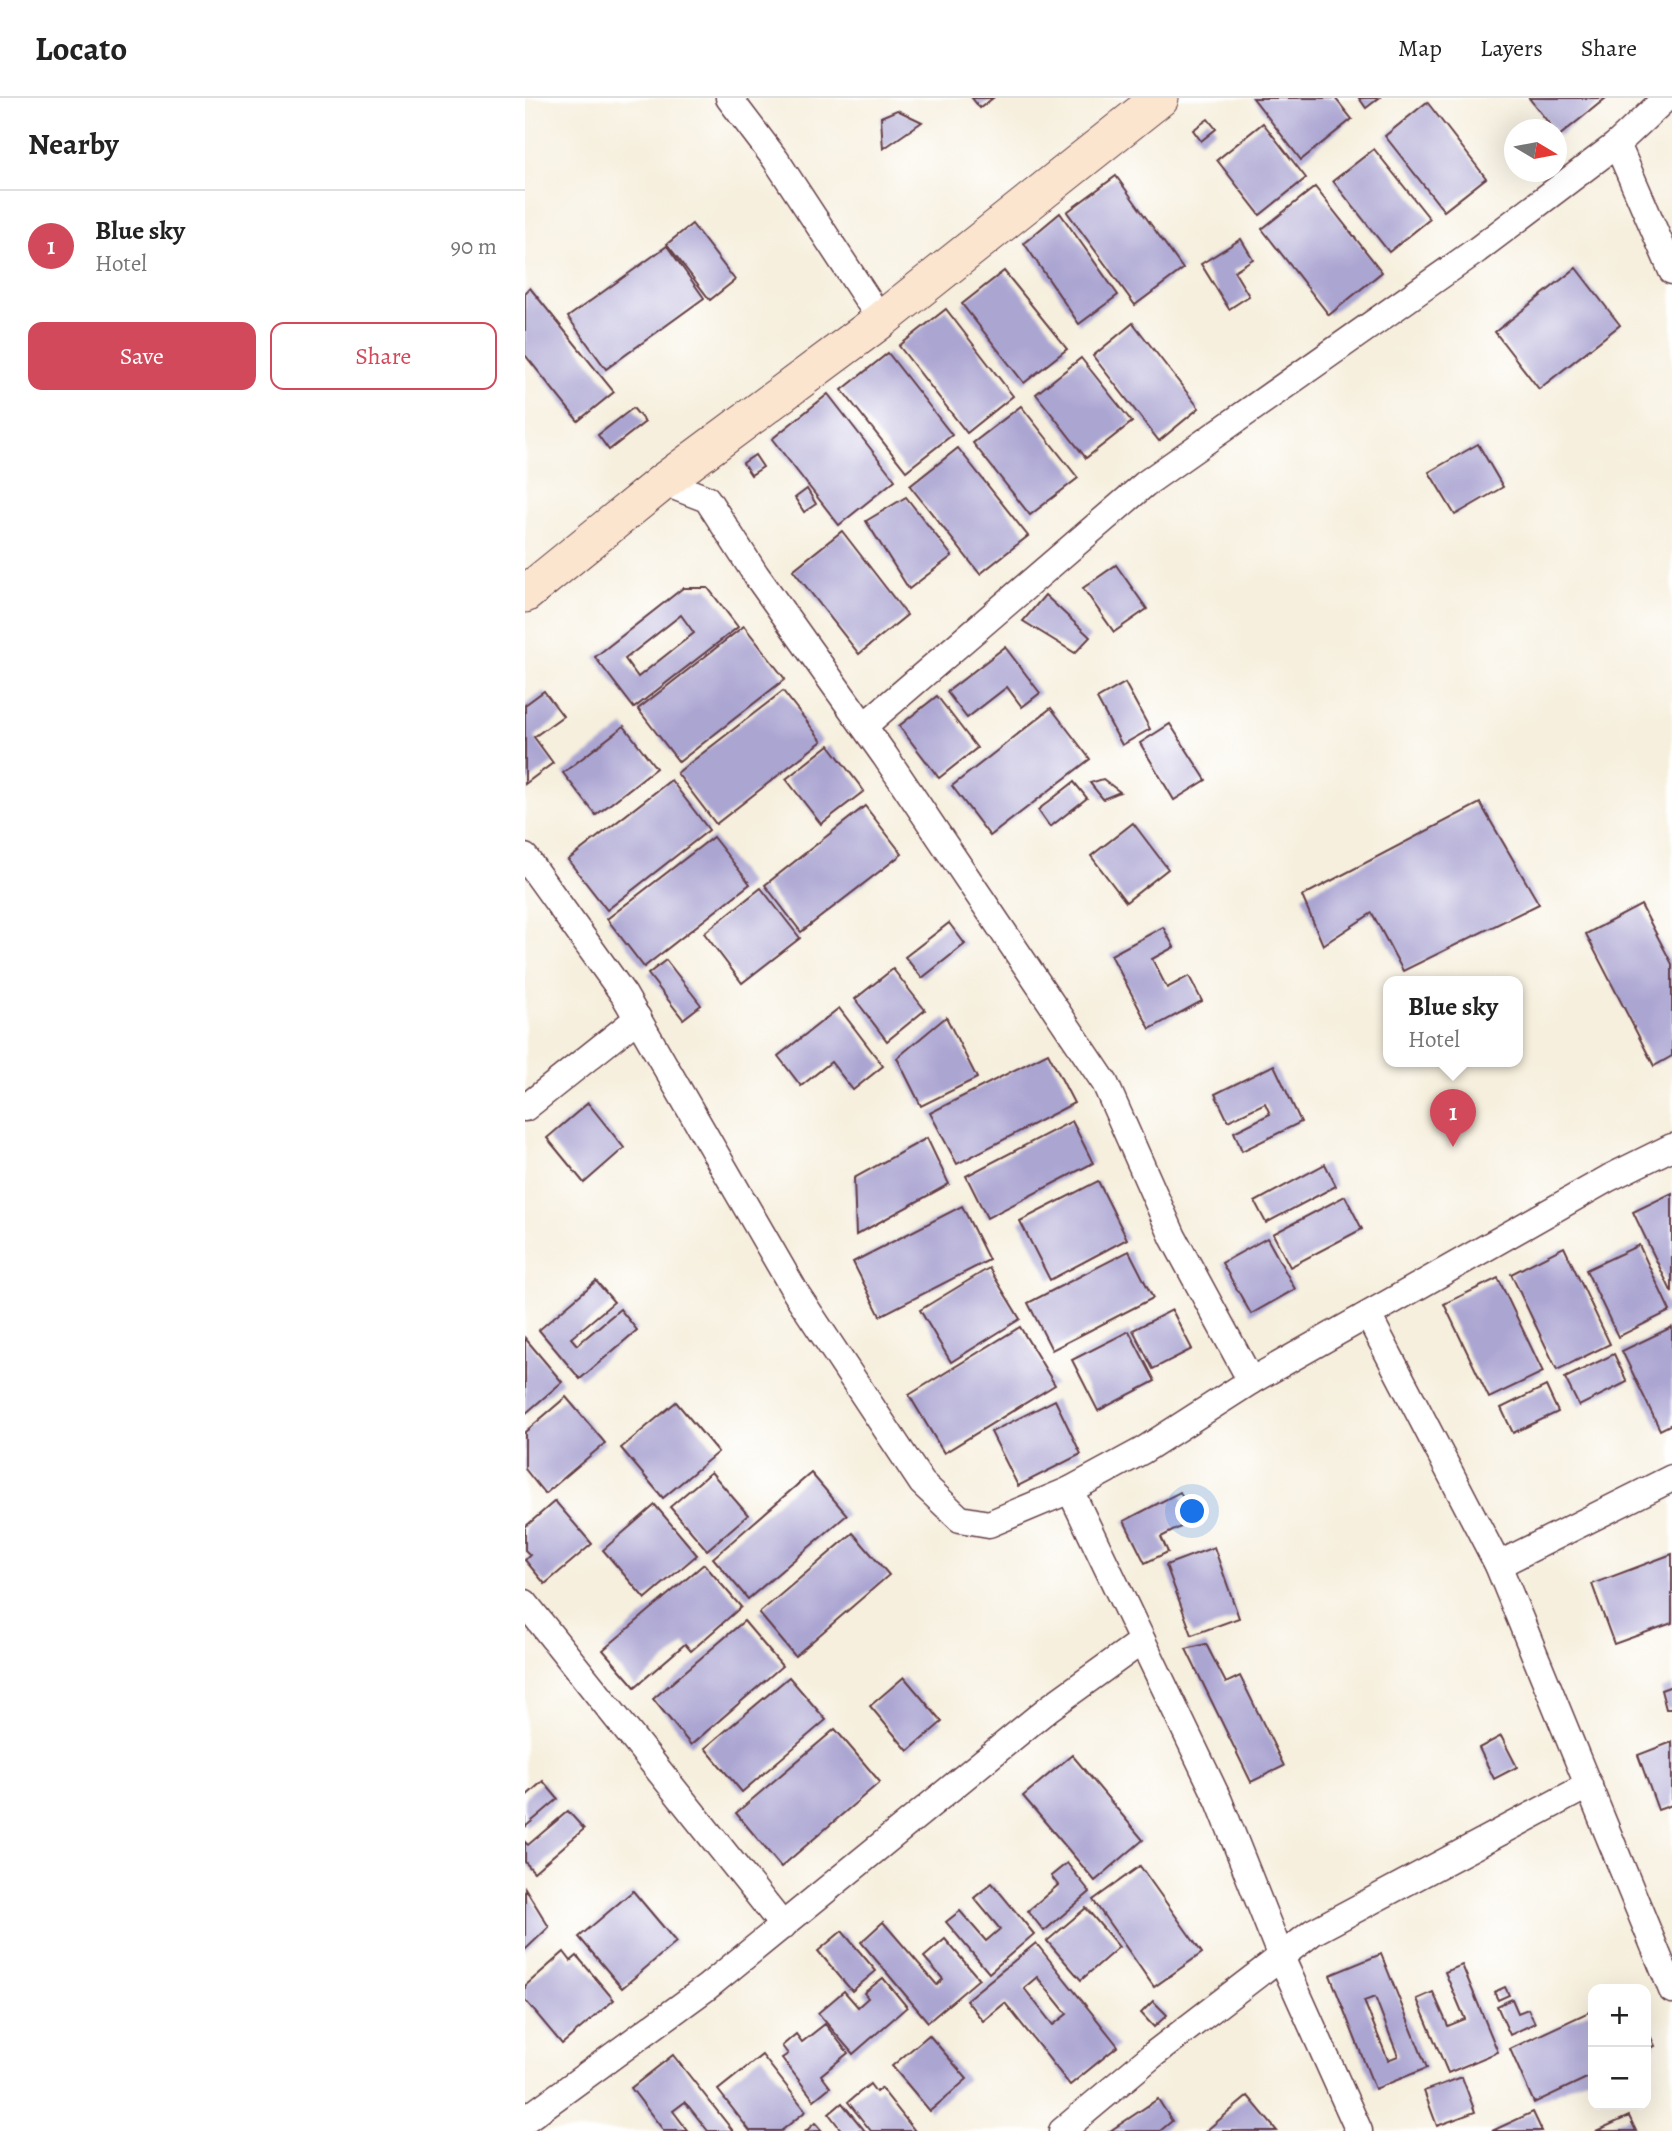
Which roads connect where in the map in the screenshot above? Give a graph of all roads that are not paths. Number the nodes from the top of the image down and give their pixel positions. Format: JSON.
{"nodes":[{"id":1,"x":729,"y":98,"type":"edge"},
{"id":2,"x":1160,"y":98,"type":"edge"},
{"id":3,"x":1666,"y":98,"type":"edge"},
{"id":4,"x":1617,"y":144,"type":"junction"},
{"id":5,"x":1672,"y":271,"type":"edge"},
{"id":6,"x":881,"y":320,"type":"junction"},
{"id":7,"x":663,"y":482,"type":"junction"},
{"id":8,"x":525,"y":594,"type":"edge"},
{"id":9,"x":864,"y":726,"type":"junction"},
{"id":10,"x":525,"y":857,"type":"edge"},
{"id":11,"x":638,"y":1018,"type":"junction"},
{"id":12,"x":525,"y":1108,"type":"edge"},
{"id":13,"x":1672,"y":1147,"type":"edge"},
{"id":14,"x":1368,"y":1315,"type":"junction"},
{"id":15,"x":1251,"y":1381,"type":"junction"},
{"id":16,"x":1672,"y":1478,"type":"edge"},
{"id":17,"x":1070,"y":1490,"type":"junction"},
{"id":18,"x":1498,"y":1565,"type":"junction"},
{"id":19,"x":525,"y":1603,"type":"edge"},
{"id":20,"x":1142,"y":1641,"type":"junction"},
{"id":21,"x":1589,"y":1785,"type":"junction"},
{"id":22,"x":783,"y":1926,"type":"junction"},
{"id":23,"x":1281,"y":1956,"type":"junction"},
{"id":24,"x":1672,"y":1990,"type":"edge"},
{"id":25,"x":525,"y":2120,"type":"edge"},
{"id":26,"x":1062,"y":2131,"type":"edge"},
{"id":27,"x":1359,"y":2131,"type":"edge"}],
"edges":[{"from":1,"to":6,"type":"street"},
{"from":2,"to":6,"type":"main road"},
{"from":3,"to":4,"type":"street"},
{"from":4,"to":5,"type":"street"},
{"from":4,"to":9,"type":"street"},
{"from":6,"to":7,"type":"main road"},
{"from":7,"to":8,"type":"main road"},
{"from":7,"to":9,"type":"street"},
{"from":9,"to":15,"type":"street"},
{"from":10,"to":11,"type":"street"},
{"from":11,"to":12,"type":"street"},
{"from":11,"to":17,"type":"street"},
{"from":13,"to":14,"type":"street"},
{"from":14,"to":15,"type":"street"},
{"from":14,"to":18,"type":"street"},
{"from":15,"to":17,"type":"street"},
{"from":16,"to":18,"type":"street"},
{"from":17,"to":20,"type":"street"},
{"from":18,"to":21,"type":"street"},
{"from":19,"to":22,"type":"street"},
{"from":20,"to":22,"type":"street"},
{"from":20,"to":23,"type":"street"},
{"from":21,"to":23,"type":"street"},
{"from":21,"to":24,"type":"street"},
{"from":22,"to":25,"type":"street"},
{"from":23,"to":26,"type":"street"},
{"from":23,"to":27,"type":"street"}]}
